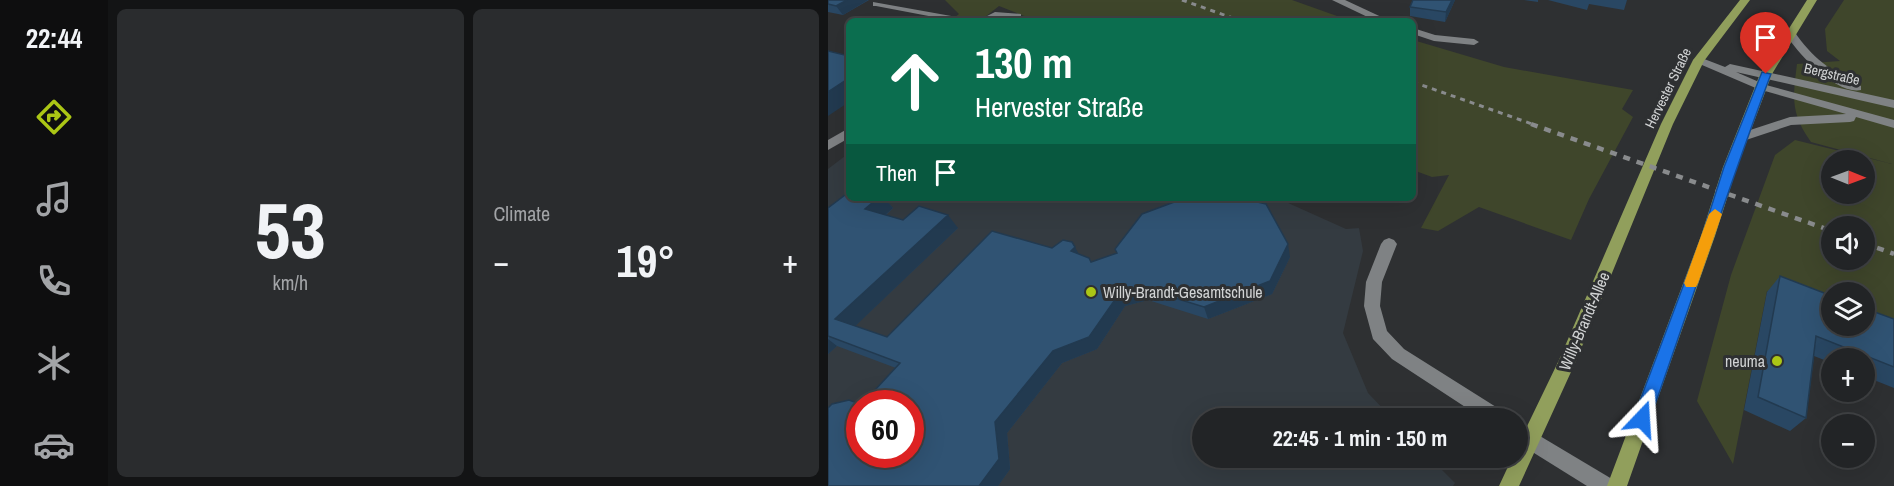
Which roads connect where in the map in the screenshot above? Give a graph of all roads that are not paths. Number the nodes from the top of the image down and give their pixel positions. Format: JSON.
{"nodes":[{"id":1,"x":1337,"y":0,"type":"edge"},
{"id":2,"x":1745,"y":0,"type":"edge"},
{"id":3,"x":1812,"y":0,"type":"edge"},
{"id":4,"x":876,"y":4,"type":"dead end"},
{"id":5,"x":952,"y":18,"type":"edge"},
{"id":6,"x":988,"y":18,"type":"edge"},
{"id":7,"x":1017,"y":18,"type":"edge"},
{"id":8,"x":1378,"y":18,"type":"edge"},
{"id":9,"x":1416,"y":32,"type":"edge"},
{"id":10,"x":1790,"y":33,"type":"junction"},
{"id":11,"x":1474,"y":42,"type":"dead end"},
{"id":12,"x":1699,"y":60,"type":"junction"},
{"id":13,"x":1766,"y":74,"type":"junction"},
{"id":14,"x":1762,"y":87,"type":"junction"},
{"id":15,"x":1892,"y":103,"type":"edge"},
{"id":16,"x":1870,"y":119,"type":"junction"},
{"id":17,"x":1894,"y":124,"type":"edge"},
{"id":18,"x":846,"y":134,"type":"edge"},
{"id":19,"x":1742,"y":137,"type":"junction"},
{"id":20,"x":828,"y":146,"type":"edge"},
{"id":21,"x":1636,"y":201,"type":"joint"},
{"id":22,"x":1389,"y":244,"type":"dead end"},
{"id":23,"x":1482,"y":408,"type":"edge"},
{"id":24,"x":1528,"y":429,"type":"edge"},
{"id":25,"x":1528,"y":438,"type":"edge"},
{"id":26,"x":1514,"y":468,"type":"edge"},
{"id":27,"x":1509,"y":486,"type":"edge"},
{"id":28,"x":1605,"y":486,"type":"edge"},
{"id":29,"x":1617,"y":486,"type":"edge"}],
"edges":[{"from":1,"to":8,"type":"street"},
{"from":2,"to":12,"type":"main road","name":"Hervester Straße"},
{"from":3,"to":10,"type":"main road"},
{"from":4,"to":5,"type":"lane"},
{"from":6,"to":7,"type":"street"},
{"from":9,"to":11,"type":"street"},
{"from":10,"to":13,"type":"main road"},
{"from":10,"to":15,"type":"street","name":"Bergstraße"},
{"from":12,"to":13,"type":"street","name":"Bergstraße"},
{"from":12,"to":14,"type":"street","name":"Bergstraße"},
{"from":12,"to":21,"type":"main road","name":"Hervester Straße"},
{"from":13,"to":14,"type":"main road"},
{"from":13,"to":15,"type":"street","name":"Bergstraße"},
{"from":14,"to":16,"type":"street","name":"Bergstraße"},
{"from":14,"to":19,"type":"main road"},
{"from":16,"to":17,"type":"street","name":"Bergstraße"},
{"from":16,"to":19,"type":"street","name":"Bergstraße"},
{"from":18,"to":20,"type":"street"},
{"from":19,"to":29,"type":"main road"},
{"from":21,"to":24,"type":"main road","name":"Willy-Brandt-Allee"},
{"from":22,"to":23,"type":"street"},
{"from":25,"to":28,"type":"street"},
{"from":26,"to":27,"type":"main road","name":"Willy-Brandt-Allee"}]}
